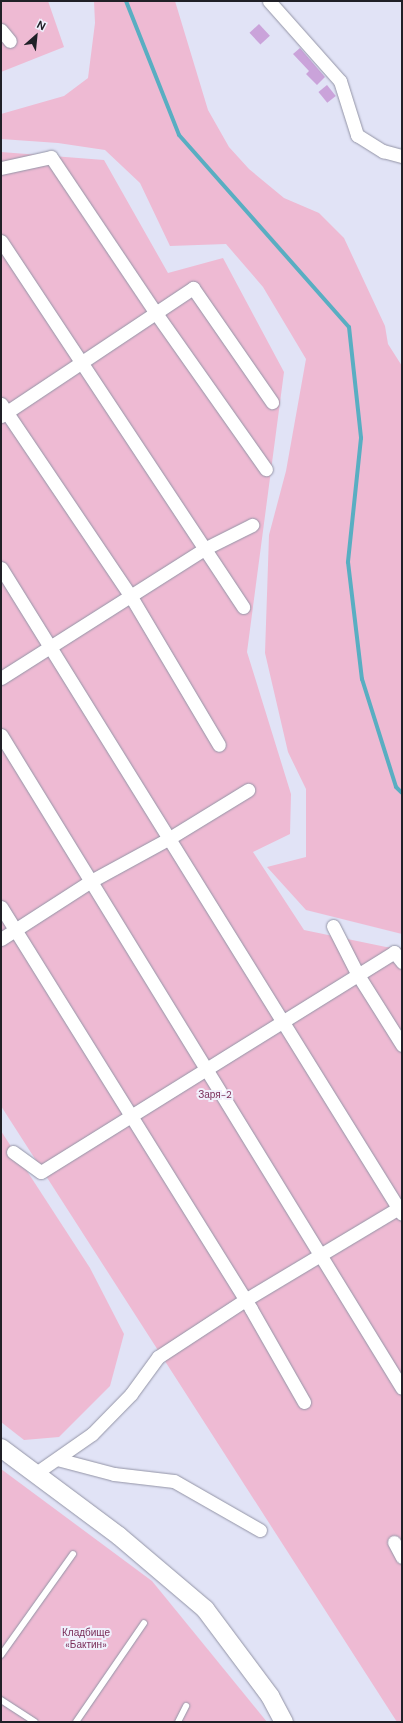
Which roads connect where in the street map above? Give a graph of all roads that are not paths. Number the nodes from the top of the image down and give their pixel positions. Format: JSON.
{"nodes":[{"id":1,"x":269,"y":1,"type":"edge"},
{"id":2,"x":1,"y":30,"type":"edge"},
{"id":3,"x":10,"y":41,"type":"dead end"},
{"id":4,"x":402,"y":156,"type":"edge"},
{"id":5,"x":1,"y":168,"type":"edge"},
{"id":6,"x":1,"y":241,"type":"edge"},
{"id":7,"x":156,"y":313,"type":"junction"},
{"id":8,"x":80,"y":364,"type":"junction"},
{"id":9,"x":272,"y":402,"type":"dead end"},
{"id":10,"x":3,"y":411,"type":"edge"},
{"id":11,"x":266,"y":469,"type":"dead end"},
{"id":12,"x":252,"y":525,"type":"dead end"},
{"id":13,"x":204,"y":549,"type":"junction"},
{"id":14,"x":1,"y":568,"type":"edge"},
{"id":15,"x":130,"y":595,"type":"junction"},
{"id":16,"x":243,"y":607,"type":"dead end"},
{"id":17,"x":50,"y":645,"type":"junction"},
{"id":18,"x":1,"y":678,"type":"edge"},
{"id":19,"x":1,"y":735,"type":"edge"},
{"id":20,"x":219,"y":745,"type":"dead end"},
{"id":21,"x":248,"y":790,"type":"dead end"},
{"id":22,"x":168,"y":838,"type":"junction"},
{"id":23,"x":91,"y":881,"type":"junction"},
{"id":24,"x":1,"y":907,"type":"edge"},
{"id":25,"x":333,"y":926,"type":"dead end"},
{"id":26,"x":15,"y":930,"type":"junction"},
{"id":27,"x":1,"y":939,"type":"edge"},
{"id":28,"x":402,"y":962,"type":"edge"},
{"id":29,"x":358,"y":975,"type":"junction"},
{"id":30,"x":282,"y":1021,"type":"junction"},
{"id":31,"x":402,"y":1045,"type":"edge"},
{"id":32,"x":207,"y":1068,"type":"junction"},
{"id":33,"x":129,"y":1116,"type":"junction"},
{"id":34,"x":13,"y":1152,"type":"dead end"},
{"id":35,"x":401,"y":1209,"type":"edge"},
{"id":36,"x":319,"y":1255,"type":"junction"},
{"id":37,"x":245,"y":1300,"type":"junction"},
{"id":38,"x":402,"y":1388,"type":"edge"},
{"id":39,"x":304,"y":1402,"type":"dead end"},
{"id":40,"x":1,"y":1448,"type":"edge"},
{"id":41,"x":57,"y":1459,"type":"junction"},
{"id":42,"x":36,"y":1473,"type":"junction"},
{"id":43,"x":260,"y":1530,"type":"dead end"},
{"id":44,"x":394,"y":1542,"type":"dead end"},
{"id":45,"x":73,"y":1554,"type":"dead end"},
{"id":46,"x":402,"y":1557,"type":"edge"},
{"id":47,"x":144,"y":1623,"type":"dead end"},
{"id":48,"x":1,"y":1655,"type":"edge"},
{"id":49,"x":1,"y":1700,"type":"edge"},
{"id":50,"x":186,"y":1706,"type":"dead end"},
{"id":51,"x":35,"y":1722,"type":"edge"},
{"id":52,"x":76,"y":1722,"type":"edge"},
{"id":53,"x":178,"y":1722,"type":"edge"},
{"id":54,"x":284,"y":1722,"type":"edge"}],
"edges":[{"from":1,"to":4,"type":"street"},
{"from":2,"to":3,"type":"street"},
{"from":5,"to":7,"type":"street"},
{"from":6,"to":8,"type":"street"},
{"from":7,"to":8,"type":"street"},
{"from":7,"to":9,"type":"street"},
{"from":7,"to":11,"type":"street"},
{"from":8,"to":10,"type":"street"},
{"from":8,"to":13,"type":"street"},
{"from":10,"to":15,"type":"street"},
{"from":12,"to":13,"type":"street"},
{"from":13,"to":15,"type":"street"},
{"from":13,"to":16,"type":"street"},
{"from":14,"to":17,"type":"street"},
{"from":15,"to":17,"type":"street"},
{"from":15,"to":20,"type":"street"},
{"from":17,"to":18,"type":"street"},
{"from":17,"to":22,"type":"street"},
{"from":19,"to":23,"type":"street"},
{"from":21,"to":22,"type":"street"},
{"from":22,"to":23,"type":"street"},
{"from":22,"to":30,"type":"street"},
{"from":23,"to":26,"type":"street"},
{"from":23,"to":32,"type":"street"},
{"from":24,"to":26,"type":"street"},
{"from":25,"to":29,"type":"street"},
{"from":26,"to":27,"type":"street"},
{"from":26,"to":33,"type":"street"},
{"from":28,"to":29,"type":"street"},
{"from":29,"to":30,"type":"street"},
{"from":29,"to":31,"type":"street"},
{"from":30,"to":32,"type":"street"},
{"from":30,"to":35,"type":"street"},
{"from":32,"to":33,"type":"street"},
{"from":32,"to":36,"type":"street"},
{"from":33,"to":34,"type":"street"},
{"from":33,"to":37,"type":"street"},
{"from":35,"to":36,"type":"street"},
{"from":36,"to":37,"type":"street"},
{"from":36,"to":38,"type":"street"},
{"from":37,"to":39,"type":"street"},
{"from":37,"to":41,"type":"street"},
{"from":40,"to":42,"type":"street"},
{"from":41,"to":42,"type":"street"},
{"from":41,"to":43,"type":"street"},
{"from":42,"to":54,"type":"street"},
{"from":44,"to":46,"type":"street"},
{"from":45,"to":48,"type":"lane"},
{"from":47,"to":52,"type":"lane"},
{"from":49,"to":51,"type":"lane"},
{"from":50,"to":53,"type":"lane"}]}
